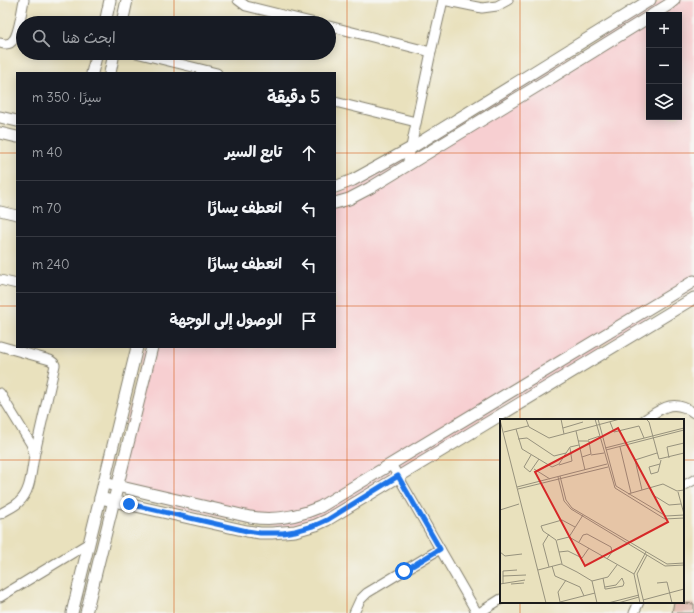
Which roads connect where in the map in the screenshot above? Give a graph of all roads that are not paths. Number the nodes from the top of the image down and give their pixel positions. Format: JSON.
{"nodes":[{"id":1,"x":24,"y":0,"type":"edge"},
{"id":2,"x":110,"y":0,"type":"edge"},
{"id":3,"x":127,"y":0,"type":"edge"},
{"id":4,"x":238,"y":0,"type":"edge"},
{"id":5,"x":443,"y":0,"type":"edge"},
{"id":6,"x":508,"y":0,"type":"edge"},
{"id":7,"x":650,"y":0,"type":"edge"},
{"id":8,"x":674,"y":0,"type":"edge"},
{"id":9,"x":657,"y":12,"type":"edge"},
{"id":10,"x":20,"y":16,"type":"edge"},
{"id":11,"x":106,"y":16,"type":"edge"},
{"id":12,"x":124,"y":16,"type":"edge"},
{"id":13,"x":287,"y":16,"type":"edge"},
{"id":14,"x":646,"y":19,"type":"edge"},
{"id":15,"x":336,"y":28,"type":"edge"},
{"id":16,"x":16,"y":31,"type":"edge"},
{"id":17,"x":0,"y":43,"type":"edge"},
{"id":18,"x":430,"y":52,"type":"junction"},
{"id":19,"x":95,"y":60,"type":"edge"},
{"id":20,"x":113,"y":60,"type":"edge"},
{"id":21,"x":164,"y":60,"type":"edge"},
{"id":22,"x":92,"y":72,"type":"edge"},
{"id":23,"x":110,"y":72,"type":"edge"},
{"id":24,"x":213,"y":72,"type":"edge"},
{"id":25,"x":336,"y":102,"type":"edge"},
{"id":26,"x":0,"y":117,"type":"edge"},
{"id":27,"x":16,"y":121,"type":"edge"},
{"id":28,"x":416,"y":122,"type":"junction"},
{"id":29,"x":0,"y":133,"type":"edge"},
{"id":30,"x":16,"y":137,"type":"edge"},
{"id":31,"x":411,"y":148,"type":"junction"},
{"id":32,"x":407,"y":166,"type":"junction"},
{"id":33,"x":336,"y":187,"type":"edge"},
{"id":34,"x":336,"y":203,"type":"edge"},
{"id":35,"x":0,"y":211,"type":"edge"},
{"id":36,"x":16,"y":215,"type":"edge"},
{"id":37,"x":0,"y":280,"type":"edge"},
{"id":38,"x":694,"y":281,"type":"edge"},
{"id":39,"x":16,"y":284,"type":"edge"},
{"id":40,"x":694,"y":298,"type":"edge"},
{"id":41,"x":0,"y":346,"type":"edge"},
{"id":42,"x":137,"y":348,"type":"edge"},
{"id":43,"x":152,"y":348,"type":"edge"},
{"id":44,"x":574,"y":354,"type":"junction"},
{"id":45,"x":581,"y":366,"type":"junction"},
{"id":46,"x":0,"y":393,"type":"edge"},
{"id":47,"x":694,"y":413,"type":"edge"},
{"id":48,"x":646,"y":419,"type":"edge"},
{"id":49,"x":34,"y":457,"type":"junction"},
{"id":50,"x":391,"y":464,"type":"junction"},
{"id":51,"x":398,"y":476,"type":"junction"},
{"id":52,"x":694,"y":480,"type":"edge"},
{"id":53,"x":104,"y":483,"type":"junction"},
{"id":54,"x":684,"y":485,"type":"edge"},
{"id":55,"x":117,"y":486,"type":"junction"},
{"id":56,"x":100,"y":498,"type":"junction"},
{"id":57,"x":114,"y":501,"type":"junction"},
{"id":58,"x":0,"y":514,"type":"edge"},
{"id":59,"x":89,"y":544,"type":"junction"},
{"id":60,"x":440,"y":549,"type":"junction"},
{"id":61,"x":0,"y":597,"type":"edge"},
{"id":62,"x":500,"y":601,"type":"edge"},
{"id":63,"x":639,"y":603,"type":"edge"},
{"id":64,"x":72,"y":613,"type":"edge"},
{"id":65,"x":86,"y":613,"type":"edge"},
{"id":66,"x":354,"y":613,"type":"edge"},
{"id":67,"x":478,"y":613,"type":"edge"},
{"id":68,"x":634,"y":613,"type":"edge"}],
"edges":[{"from":1,"to":10,"type":"street"},
{"from":2,"to":11,"type":"street"},
{"from":3,"to":12,"type":"street"},
{"from":4,"to":13,"type":"street"},
{"from":5,"to":6,"type":"street"},
{"from":5,"to":18,"type":"street"},
{"from":7,"to":31,"type":"street"},
{"from":8,"to":9,"type":"street"},
{"from":14,"to":32,"type":"street"},
{"from":15,"to":18,"type":"street"},
{"from":16,"to":17,"type":"street"},
{"from":18,"to":28,"type":"street"},
{"from":19,"to":22,"type":"street"},
{"from":20,"to":23,"type":"street"},
{"from":21,"to":24,"type":"street"},
{"from":25,"to":28,"type":"street"},
{"from":26,"to":27,"type":"street"},
{"from":28,"to":31,"type":"street"},
{"from":29,"to":30,"type":"street"},
{"from":31,"to":32,"type":"street"},
{"from":31,"to":33,"type":"street"},
{"from":32,"to":34,"type":"street"},
{"from":35,"to":36,"type":"street"},
{"from":37,"to":39,"type":"street"},
{"from":38,"to":44,"type":"street"},
{"from":40,"to":45,"type":"street"},
{"from":41,"to":49,"type":"street"},
{"from":42,"to":53,"type":"street"},
{"from":43,"to":55,"type":"street"},
{"from":44,"to":45,"type":"street"},
{"from":44,"to":50,"type":"street"},
{"from":45,"to":51,"type":"street"},
{"from":46,"to":49,"type":"street"},
{"from":47,"to":48,"type":"street"},
{"from":49,"to":58,"type":"street"},
{"from":50,"to":51,"type":"street"},
{"from":50,"to":55,"type":"street"},
{"from":51,"to":57,"type":"street"},
{"from":51,"to":60,"type":"street"},
{"from":52,"to":54,"type":"street"},
{"from":53,"to":55,"type":"street"},
{"from":53,"to":56,"type":"street"},
{"from":55,"to":57,"type":"street"},
{"from":56,"to":57,"type":"street"},
{"from":56,"to":59,"type":"street"},
{"from":57,"to":65,"type":"street"},
{"from":59,"to":61,"type":"street"},
{"from":59,"to":64,"type":"street"},
{"from":60,"to":66,"type":"street"},
{"from":60,"to":67,"type":"street"},
{"from":62,"to":67,"type":"street"},
{"from":63,"to":68,"type":"street"}]}
